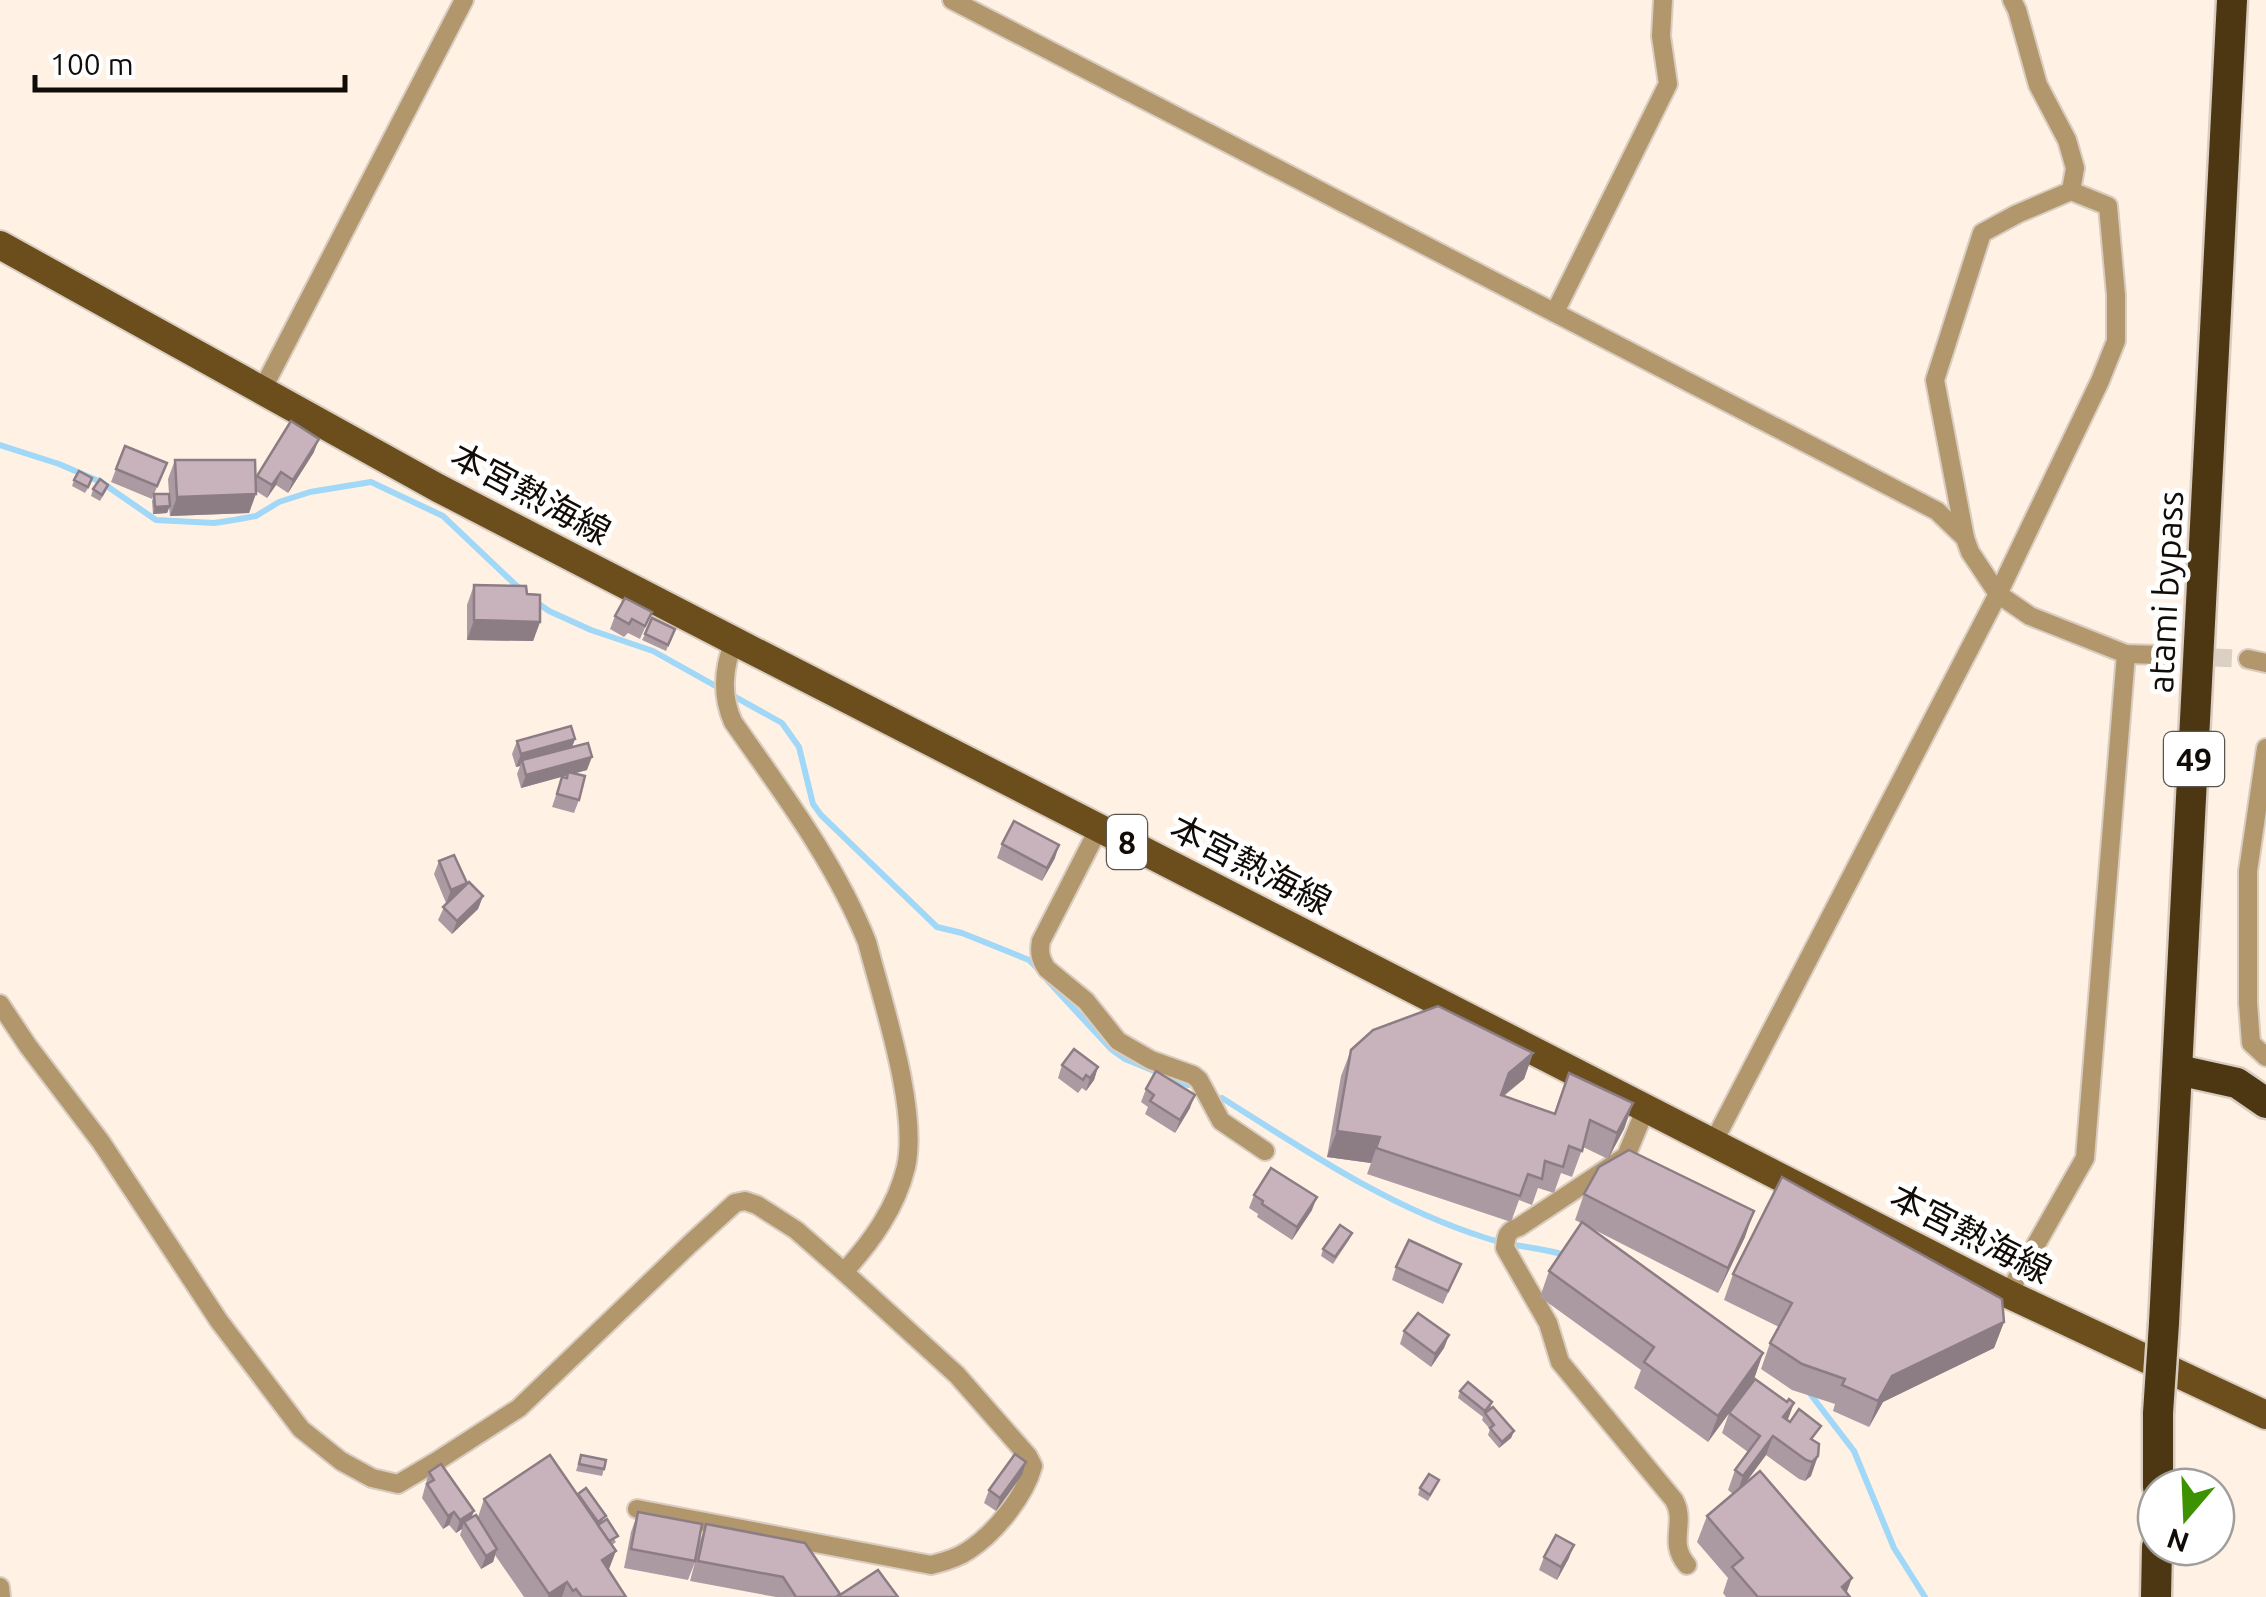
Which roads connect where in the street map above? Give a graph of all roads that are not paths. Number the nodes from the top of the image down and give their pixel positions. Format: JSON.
{"nodes":[{"id":1,"x":464,"y":0,"type":"edge"},
{"id":2,"x":952,"y":0,"type":"edge"},
{"id":3,"x":1663,"y":0,"type":"edge"},
{"id":4,"x":2012,"y":0,"type":"edge"},
{"id":5,"x":2232,"y":0,"type":"edge"},
{"id":6,"x":2071,"y":191,"type":"junction"},
{"id":7,"x":0,"y":245,"type":"edge"},
{"id":8,"x":1555,"y":312,"type":"junction"},
{"id":9,"x":262,"y":392,"type":"junction"},
{"id":10,"x":1965,"y":538,"type":"junction"},
{"id":11,"x":1998,"y":594,"type":"junction"},
{"id":12,"x":734,"y":641,"type":"junction"},
{"id":13,"x":2126,"y":654,"type":"junction"},
{"id":14,"x":2160,"y":655,"type":"tunnel mouth"},
{"id":15,"x":2266,"y":748,"type":"edge"},
{"id":16,"x":1099,"y":828,"type":"junction"},
{"id":17,"x":0,"y":1004,"type":"edge"},
{"id":18,"x":2266,"y":1057,"type":"edge"},
{"id":19,"x":2178,"y":1070,"type":"junction"},
{"id":20,"x":2266,"y":1103,"type":"edge"},
{"id":21,"x":1646,"y":1108,"type":"junction"},
{"id":22,"x":1713,"y":1143,"type":"junction"},
{"id":23,"x":1265,"y":1151,"type":"dead end"},
{"id":24,"x":844,"y":1272,"type":"junction"},
{"id":25,"x":2008,"y":1294,"type":"junction"},
{"id":26,"x":2266,"y":1415,"type":"edge"},
{"id":27,"x":2158,"y":1467,"type":"edge"},
{"id":28,"x":637,"y":1509,"type":"edge"},
{"id":29,"x":1687,"y":1565,"type":"dead end"},
{"id":30,"x":2157,"y":1567,"type":"edge"},
{"id":31,"x":0,"y":1586,"type":"edge"},
{"id":32,"x":1,"y":1597,"type":"edge"},
{"id":33,"x":2156,"y":1597,"type":"edge"}],
"edges":[{"from":1,"to":9,"type":"street"},
{"from":2,"to":8,"type":"street"},
{"from":3,"to":8,"type":"street"},
{"from":4,"to":6,"type":"street"},
{"from":5,"to":19,"type":"highway","name":"atami bypass","number":"49"},
{"from":6,"to":10,"type":"street"},
{"from":6,"to":11,"type":"street"},
{"from":7,"to":9,"type":"main road","name":"本宮熱海線","number":"8"},
{"from":8,"to":10,"type":"street"},
{"from":9,"to":12,"type":"main road","name":"本宮熱海線","number":"8"},
{"from":10,"to":11,"type":"street"},
{"from":11,"to":13,"type":"street"},
{"from":11,"to":22,"type":"street"},
{"from":12,"to":16,"type":"main road","name":"本宮熱海線","number":"8"},
{"from":12,"to":24,"type":"street"},
{"from":13,"to":14,"type":"street"},
{"from":13,"to":25,"type":"street"},
{"from":15,"to":18,"type":"street"},
{"from":16,"to":21,"type":"main road","name":"本宮熱海線","number":"8"},
{"from":16,"to":23,"type":"street"},
{"from":17,"to":24,"type":"street"},
{"from":19,"to":20,"type":"highway"},
{"from":19,"to":27,"type":"highway","name":"atami bypass","number":"49","bridge":true},
{"from":21,"to":22,"type":"main road","name":"本宮熱海線","number":"8"},
{"from":21,"to":29,"type":"street"},
{"from":22,"to":25,"type":"main road","name":"本宮熱海線","number":"8"},
{"from":24,"to":28,"type":"street"},
{"from":25,"to":26,"type":"main road","name":"本宮熱海線","number":"8"},
{"from":30,"to":33,"type":"highway"},
{"from":31,"to":32,"type":"street"}]}
